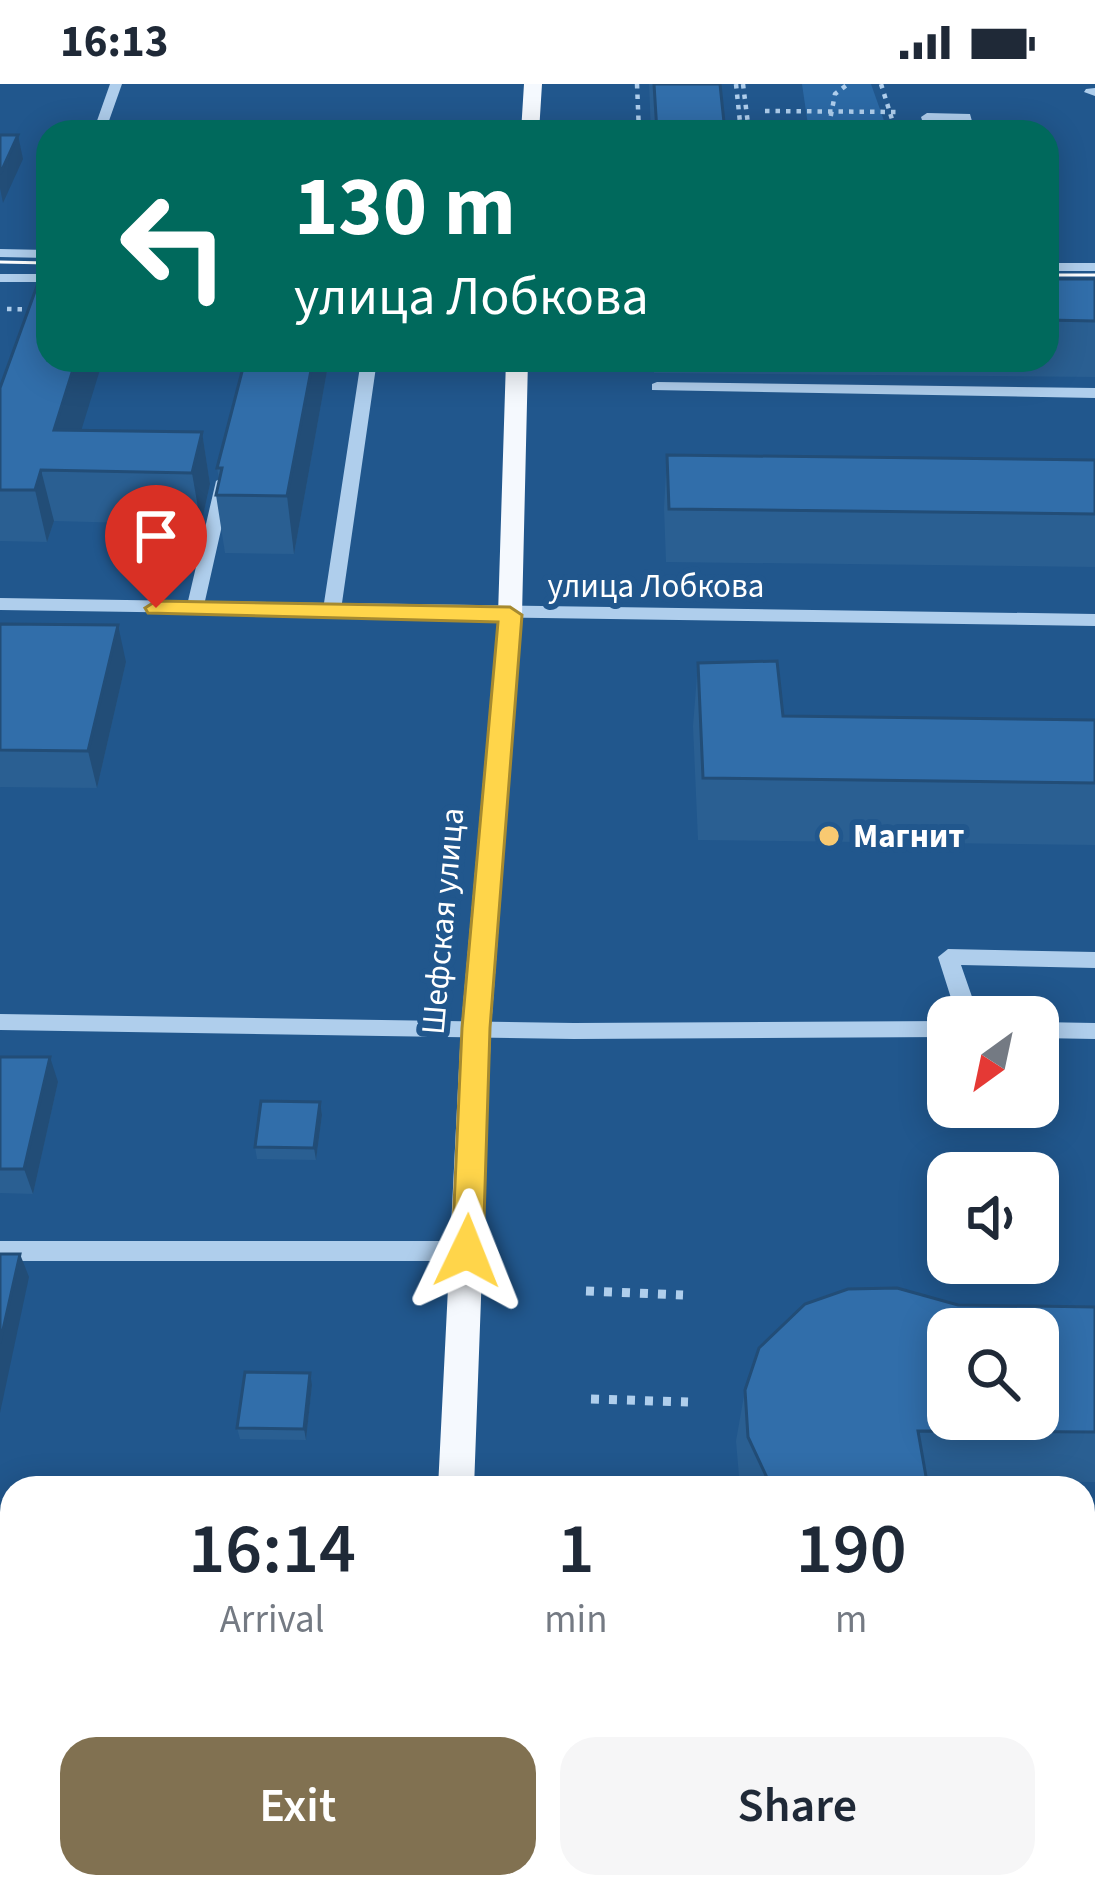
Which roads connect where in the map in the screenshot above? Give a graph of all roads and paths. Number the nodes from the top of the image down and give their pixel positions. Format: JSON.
{"nodes":[{"id":1,"x":116,"y":84,"type":"edge"},
{"id":2,"x":532,"y":84,"type":"edge"},
{"id":3,"x":637,"y":84,"type":"edge"},
{"id":4,"x":739,"y":84,"type":"edge"},
{"id":5,"x":848,"y":84,"type":"edge"},
{"id":6,"x":881,"y":84,"type":"edge"},
{"id":7,"x":765,"y":111,"type":"dead end"},
{"id":8,"x":832,"y":112,"type":"junction"},
{"id":9,"x":888,"y":112,"type":"junction"},
{"id":10,"x":907,"y":112,"type":"dead end"},
{"id":11,"x":927,"y":117,"type":"dead end"},
{"id":12,"x":965,"y":119,"type":"edge"},
{"id":13,"x":103,"y":120,"type":"edge"},
{"id":14,"x":530,"y":120,"type":"edge"},
{"id":15,"x":638,"y":120,"type":"edge"},
{"id":16,"x":744,"y":120,"type":"edge"},
{"id":17,"x":826,"y":120,"type":"edge"},
{"id":18,"x":891,"y":120,"type":"edge"},
{"id":19,"x":0,"y":253,"type":"edge"},
{"id":20,"x":36,"y":254,"type":"edge"},
{"id":21,"x":1059,"y":267,"type":"edge"},
{"id":22,"x":1095,"y":267,"type":"edge"},
{"id":23,"x":36,"y":276,"type":"edge"},
{"id":24,"x":0,"y":278,"type":"edge"},
{"id":25,"x":0,"y":309,"type":"edge"},
{"id":26,"x":36,"y":310,"type":"edge"},
{"id":27,"x":367,"y":372,"type":"edge"},
{"id":28,"x":517,"y":372,"type":"edge"},
{"id":29,"x":657,"y":387,"type":"dead end"},
{"id":30,"x":1095,"y":393,"type":"edge"},
{"id":31,"x":231,"y":451,"type":"edge"},
{"id":32,"x":0,"y":604,"type":"edge"},
{"id":33,"x":195,"y":609,"type":"junction"},
{"id":34,"x":332,"y":611,"type":"junction"},
{"id":35,"x":510,"y":615,"type":"junction"},
{"id":36,"x":1095,"y":620,"type":"edge"},
{"id":37,"x":1095,"y":960,"type":"edge"},
{"id":38,"x":961,"y":996,"type":"edge"},
{"id":39,"x":0,"y":1022,"type":"edge"},
{"id":40,"x":476,"y":1028,"type":"junction"},
{"id":41,"x":927,"y":1030,"type":"edge"},
{"id":42,"x":1059,"y":1030,"type":"edge"},
{"id":43,"x":1095,"y":1030,"type":"edge"},
{"id":44,"x":0,"y":1251,"type":"edge"},
{"id":45,"x":467,"y":1251,"type":"junction"},
{"id":46,"x":586,"y":1291,"type":"dead end"},
{"id":47,"x":683,"y":1294,"type":"dead end"},
{"id":48,"x":591,"y":1399,"type":"dead end"},
{"id":49,"x":688,"y":1402,"type":"dead end"},
{"id":50,"x":457,"y":1476,"type":"edge"}],
"edges":[{"from":1,"to":13,"type":"street"},
{"from":2,"to":14,"type":"main road"},
{"from":3,"to":15,"type":"path"},
{"from":4,"to":16,"type":"path"},
{"from":5,"to":8,"type":"path"},
{"from":6,"to":9,"type":"path"},
{"from":7,"to":8,"type":"path"},
{"from":8,"to":9,"type":"path"},
{"from":8,"to":17,"type":"path"},
{"from":9,"to":10,"type":"path"},
{"from":9,"to":18,"type":"path"},
{"from":11,"to":12,"type":"street"},
{"from":19,"to":20,"type":"street"},
{"from":21,"to":22,"type":"street"},
{"from":23,"to":24,"type":"street"},
{"from":25,"to":26,"type":"path"},
{"from":27,"to":34,"type":"street"},
{"from":28,"to":35,"type":"main road","name":"Шефская улица"},
{"from":29,"to":30,"type":"street"},
{"from":31,"to":33,"type":"street"},
{"from":32,"to":33,"type":"street","name":"улица Лобкова"},
{"from":33,"to":34,"type":"street","name":"улица Лобкова"},
{"from":34,"to":35,"type":"street","name":"улица Лобкова"},
{"from":35,"to":36,"type":"street","name":"улица Лобкова"},
{"from":35,"to":40,"type":"main road","name":"Шефская улица"},
{"from":37,"to":38,"type":"street"},
{"from":39,"to":40,"type":"street"},
{"from":40,"to":41,"type":"street"},
{"from":40,"to":45,"type":"main road","name":"Шефская улица"},
{"from":42,"to":43,"type":"street"},
{"from":44,"to":45,"type":"street"},
{"from":45,"to":50,"type":"main road","name":"Шефская улица"},
{"from":46,"to":47,"type":"path"},
{"from":48,"to":49,"type":"path"}]}
